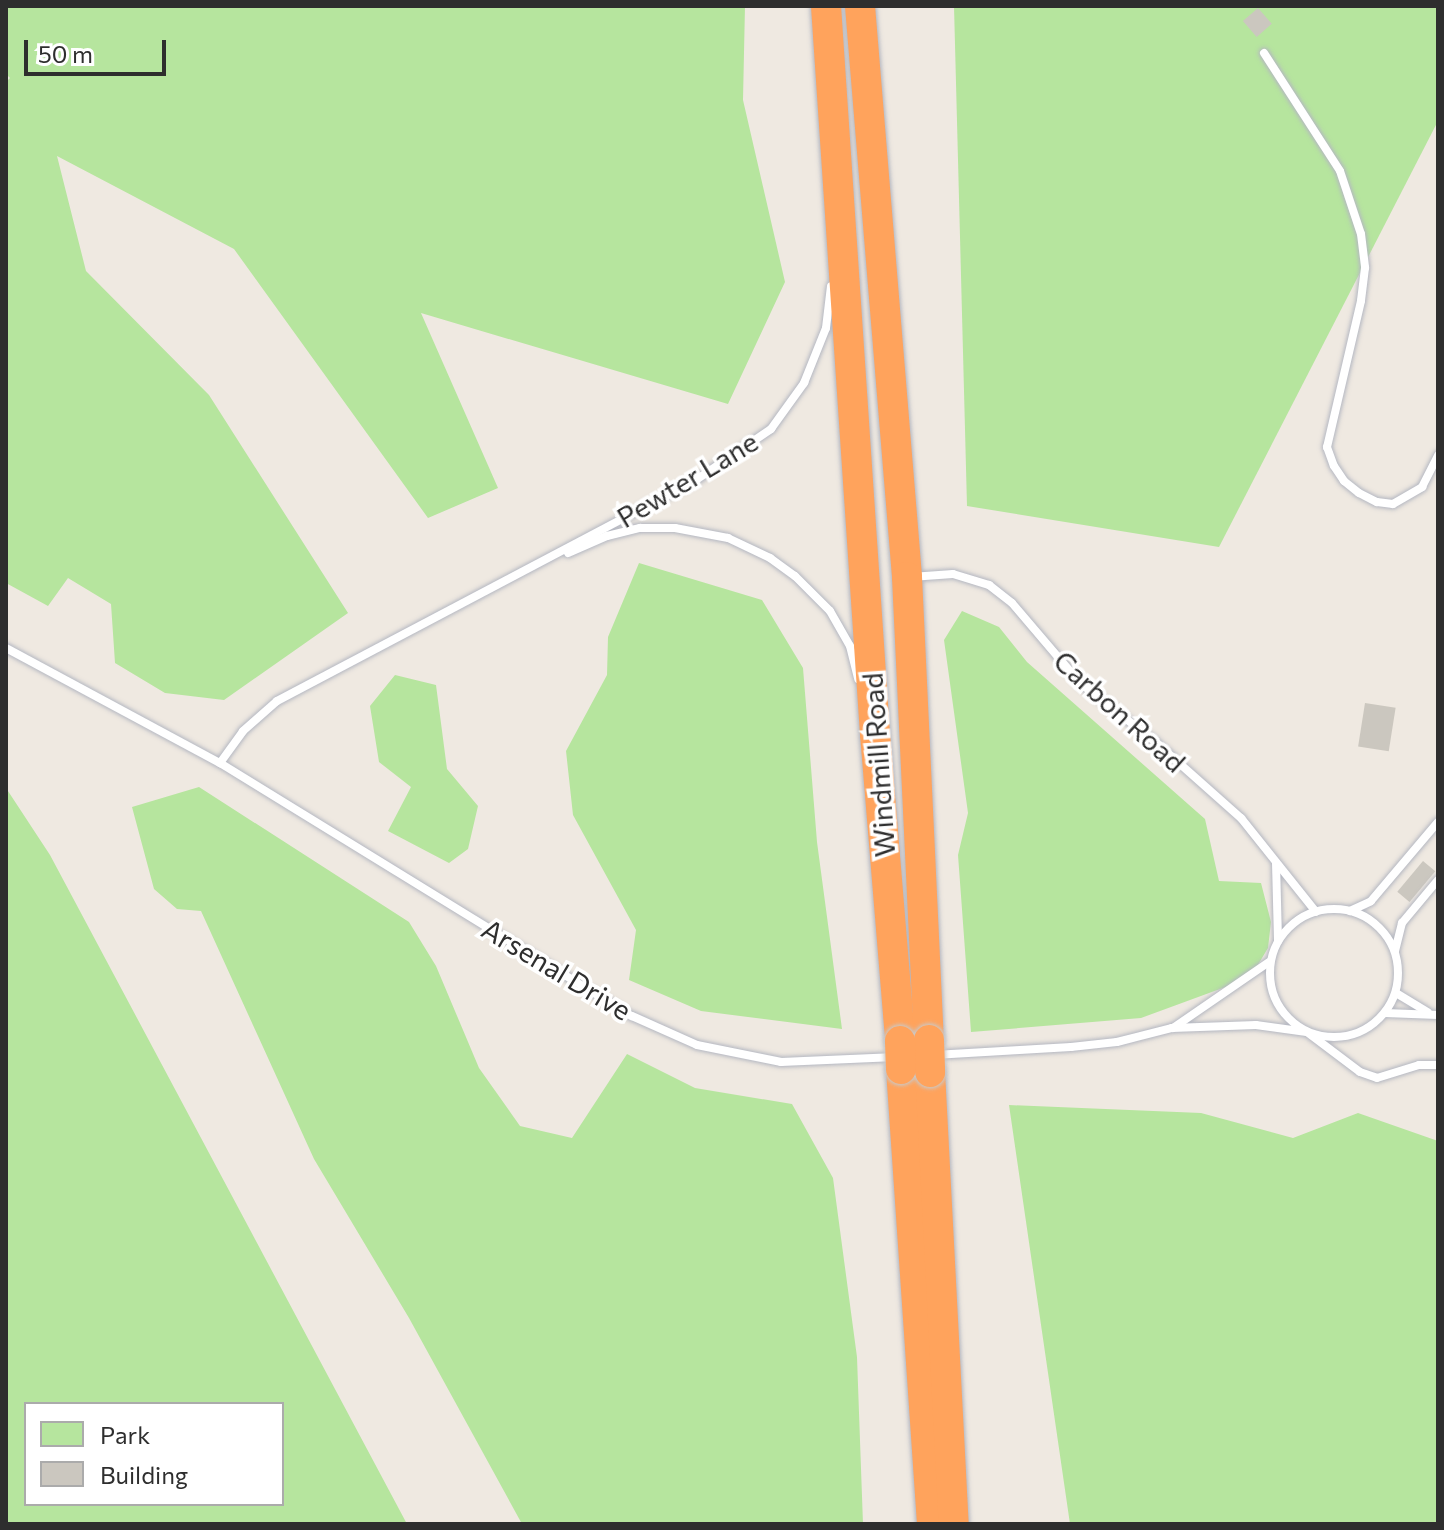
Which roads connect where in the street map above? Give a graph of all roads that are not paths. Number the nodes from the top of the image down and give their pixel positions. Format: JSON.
{"nodes":[{"id":1,"x":826,"y":6,"type":"edge"},
{"id":2,"x":860,"y":6,"type":"edge"},
{"id":3,"x":1264,"y":53,"type":"dead end"},
{"id":4,"x":830,"y":54,"type":"junction"},
{"id":5,"x":1438,"y":455,"type":"edge"},
{"id":6,"x":511,"y":576,"type":"junction"},
{"id":7,"x":907,"y":577,"type":"junction"},
{"id":8,"x":6,"y":648,"type":"edge"},
{"id":9,"x":859,"y":684,"type":"dead end"},
{"id":10,"x":862,"y":697,"type":"dead end"},
{"id":11,"x":220,"y":763,"type":"junction"},
{"id":12,"x":1438,"y":822,"type":"edge"},
{"id":13,"x":885,"y":861,"type":"junction"},
{"id":14,"x":1276,"y":862,"type":"junction"},
{"id":15,"x":1438,"y":880,"type":"edge"},
{"id":16,"x":1350,"y":911,"type":"junction"},
{"id":17,"x":1316,"y":912,"type":"junction"},
{"id":18,"x":1278,"y":941,"type":"junction"},
{"id":19,"x":1395,"y":951,"type":"junction"},
{"id":20,"x":1269,"y":962,"type":"junction"},
{"id":21,"x":1396,"y":993,"type":"junction"},
{"id":22,"x":1385,"y":1013,"type":"junction"},
{"id":23,"x":1434,"y":1013,"type":"edge"},
{"id":24,"x":1172,"y":1028,"type":"junction"},
{"id":25,"x":1307,"y":1032,"type":"junction"},
{"id":26,"x":915,"y":1055,"type":"junction"},
{"id":27,"x":1438,"y":1065,"type":"edge"},
{"id":28,"x":932,"y":1524,"type":"edge"},
{"id":29,"x":954,"y":1524,"type":"edge"}],
"edges":[{"from":1,"to":4,"type":"highway","name":"Windmill Road"},
{"from":2,"to":7,"type":"highway","name":"Windmill Road"},
{"from":3,"to":5,"type":"lane"},
{"from":4,"to":6,"type":"lane","name":"Pewter Lane"},
{"from":4,"to":13,"type":"highway","name":"Windmill Road"},
{"from":6,"to":9,"type":"lane","name":"Pewter Lane"},
{"from":6,"to":11,"type":"lane","name":"Pewter Lane"},
{"from":7,"to":14,"type":"lane","name":"Carbon Road"},
{"from":7,"to":26,"type":"highway","name":"Windmill Road"},
{"from":8,"to":11,"type":"lane","name":"Arsenal Drive"},
{"from":10,"to":13,"type":"lane"},
{"from":11,"to":24,"type":"lane","name":"Arsenal Drive"},
{"from":12,"to":16,"type":"lane"},
{"from":13,"to":26,"type":"highway","name":"Windmill Road"},
{"from":14,"to":17,"type":"lane","name":"Carbon Road"},
{"from":14,"to":18,"type":"lane"},
{"from":15,"to":19,"type":"lane"},
{"from":16,"to":17,"type":"lane"},
{"from":16,"to":19,"type":"lane"},
{"from":17,"to":18,"type":"lane"},
{"from":18,"to":20,"type":"lane"},
{"from":19,"to":21,"type":"lane"},
{"from":20,"to":24,"type":"lane","name":"Arsenal Drive"},
{"from":20,"to":25,"type":"lane"},
{"from":21,"to":22,"type":"lane"},
{"from":21,"to":23,"type":"lane"},
{"from":22,"to":23,"type":"lane"},
{"from":22,"to":25,"type":"lane"},
{"from":24,"to":25,"type":"lane","name":"Arsenal Drive"},
{"from":25,"to":27,"type":"lane"},
{"from":26,"to":28,"type":"highway","name":"Windmill Road"},
{"from":26,"to":29,"type":"highway","name":"Windmill Road"}]}
